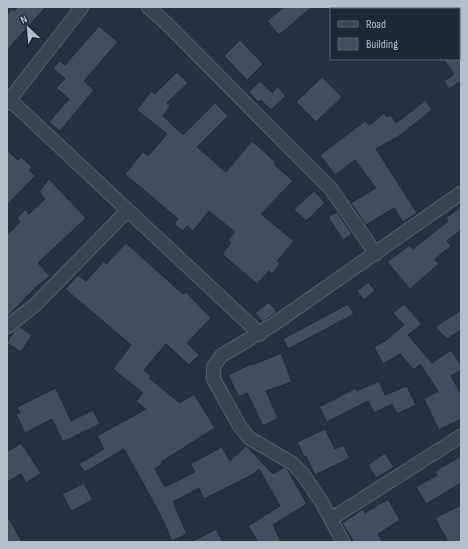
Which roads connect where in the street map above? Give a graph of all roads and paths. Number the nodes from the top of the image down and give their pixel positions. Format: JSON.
{"nodes":[{"id":1,"x":82,"y":7,"type":"edge"},
{"id":2,"x":148,"y":7,"type":"edge"},
{"id":3,"x":8,"y":101,"type":"edge"},
{"id":4,"x":461,"y":193,"type":"edge"},
{"id":5,"x":128,"y":210,"type":"junction"},
{"id":6,"x":376,"y":254,"type":"junction"},
{"id":7,"x":7,"y":326,"type":"edge"},
{"id":8,"x":260,"y":334,"type":"junction"},
{"id":9,"x":461,"y":436,"type":"edge"},
{"id":10,"x":331,"y":519,"type":"junction"},
{"id":11,"x":343,"y":542,"type":"edge"}],
"edges":[{"from":1,"to":3,"type":"street"},
{"from":2,"to":6,"type":"street"},
{"from":3,"to":5,"type":"street"},
{"from":4,"to":6,"type":"street"},
{"from":5,"to":7,"type":"street"},
{"from":5,"to":8,"type":"street"},
{"from":6,"to":8,"type":"street"},
{"from":8,"to":10,"type":"street"},
{"from":9,"to":10,"type":"street"},
{"from":10,"to":11,"type":"street"}]}
